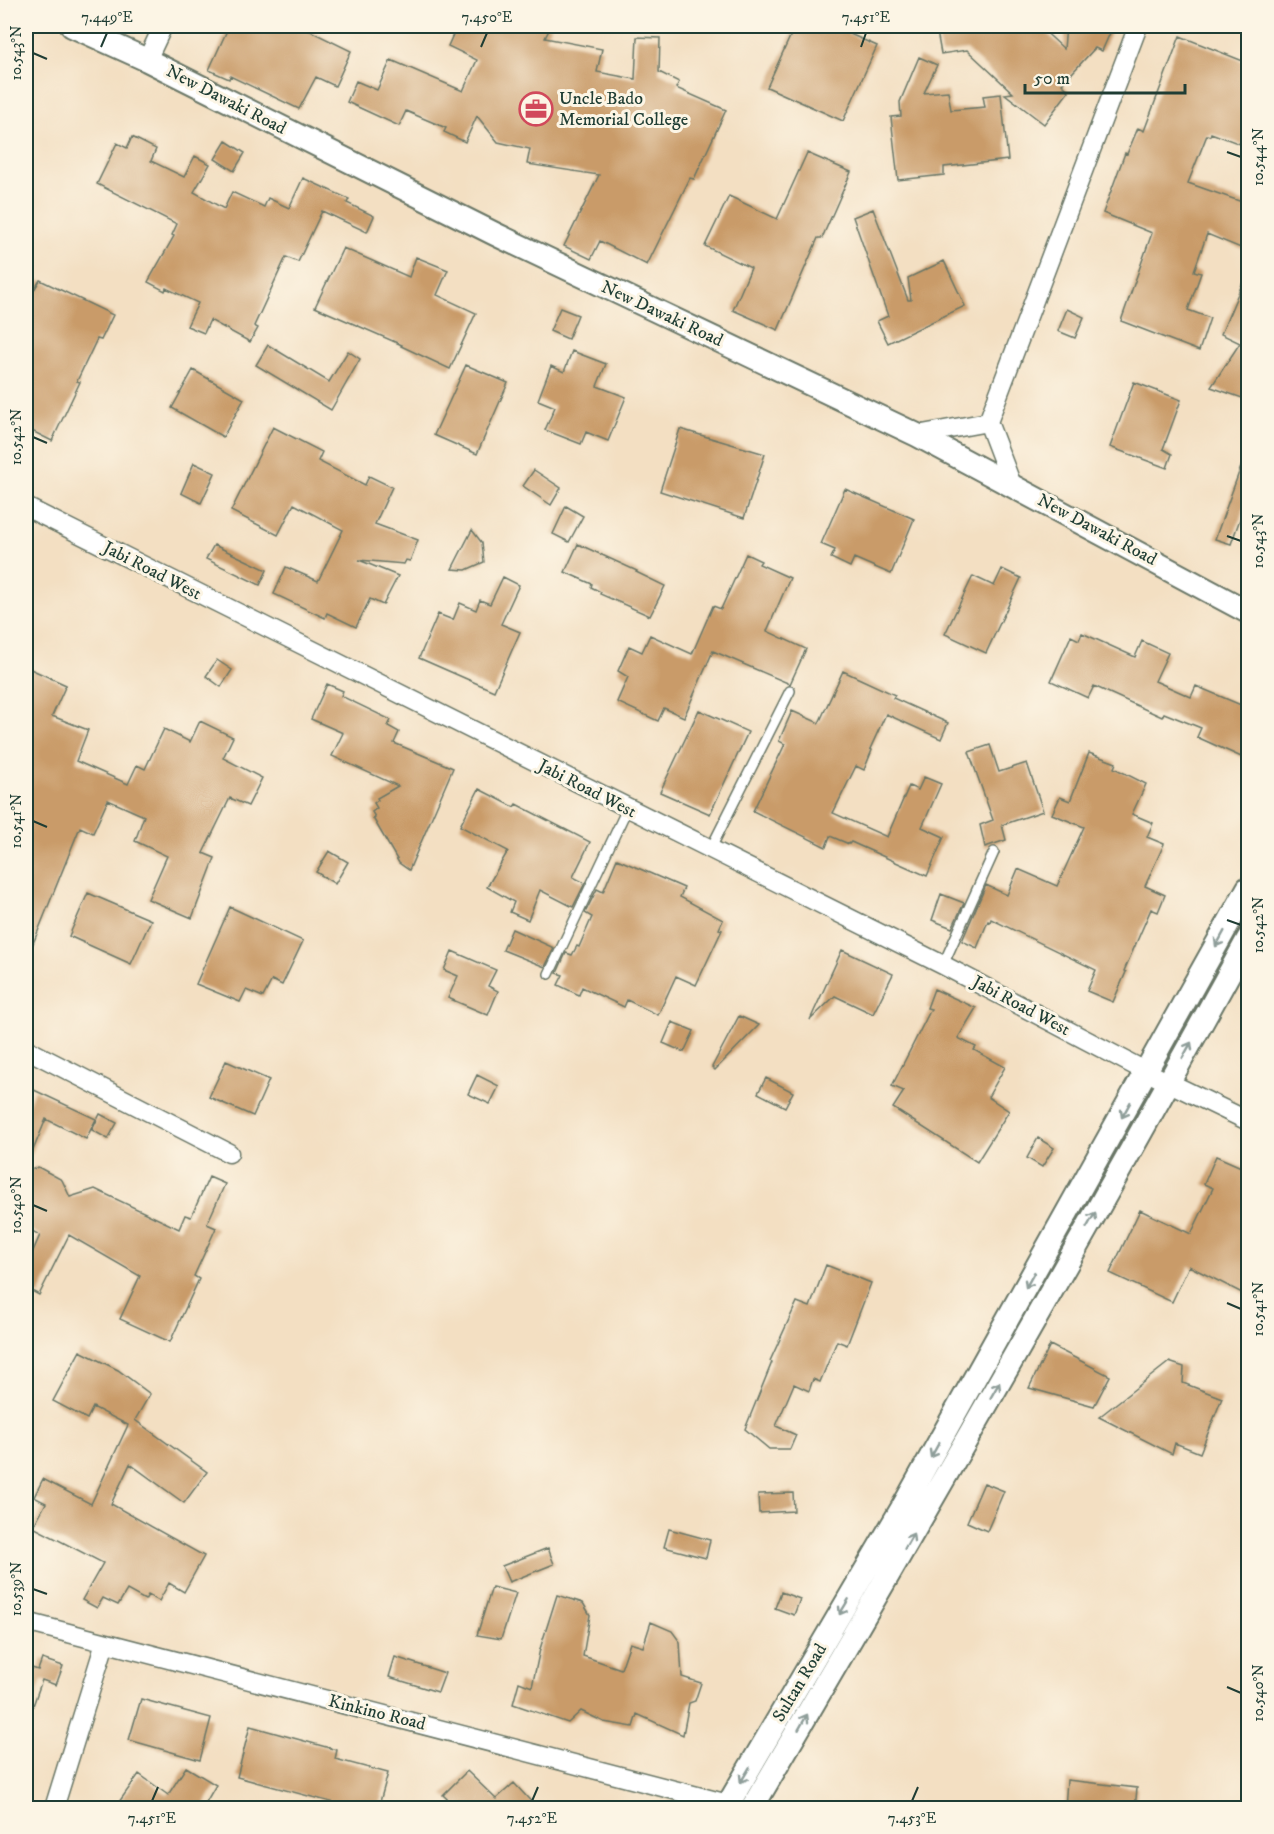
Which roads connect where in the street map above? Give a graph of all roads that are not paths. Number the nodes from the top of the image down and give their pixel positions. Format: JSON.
{"nodes":[{"id":1,"x":72,"y":26,"type":"edge"},
{"id":2,"x":163,"y":26,"type":"edge"},
{"id":3,"x":1138,"y":26,"type":"edge"},
{"id":4,"x":147,"y":60,"type":"junction"},
{"id":5,"x":988,"y":422,"type":"junction"},
{"id":6,"x":917,"y":435,"type":"junction"},
{"id":7,"x":1012,"y":484,"type":"junction"},
{"id":8,"x":26,"y":507,"type":"edge"},
{"id":9,"x":1248,"y":612,"type":"edge"},
{"id":10,"x":790,"y":691,"type":"dead end"},
{"id":11,"x":627,"y":809,"type":"junction"},
{"id":12,"x":710,"y":850,"type":"junction"},
{"id":13,"x":994,"y":852,"type":"dead end"},
{"id":14,"x":1248,"y":888,"type":"edge"},
{"id":15,"x":1248,"y":939,"type":"edge"},
{"id":16,"x":943,"y":965,"type":"junction"},
{"id":17,"x":549,"y":975,"type":"dead end"},
{"id":18,"x":26,"y":1049,"type":"edge"},
{"id":19,"x":1147,"y":1072,"type":"junction"},
{"id":20,"x":1169,"y":1083,"type":"junction"},
{"id":21,"x":1248,"y":1121,"type":"edge"},
{"id":22,"x":229,"y":1153,"type":"dead end"},
{"id":23,"x":915,"y":1508,"type":"junction"},
{"id":24,"x":884,"y":1562,"type":"junction"},
{"id":25,"x":26,"y":1622,"type":"edge"},
{"id":26,"x":105,"y":1643,"type":"junction"},
{"id":27,"x":727,"y":1806,"type":"edge"},
{"id":28,"x":54,"y":1809,"type":"edge"},
{"id":29,"x":752,"y":1809,"type":"edge"}],
"edges":[{"from":1,"to":4,"type":"street","name":"New Dawaki Road"},
{"from":2,"to":4,"type":"street"},
{"from":3,"to":5,"type":"street"},
{"from":4,"to":6,"type":"street","name":"New Dawaki Road"},
{"from":5,"to":6,"type":"street"},
{"from":5,"to":7,"type":"street"},
{"from":6,"to":7,"type":"street","name":"New Dawaki Road"},
{"from":7,"to":9,"type":"street","name":"New Dawaki Road"},
{"from":8,"to":11,"type":"street","name":"Jabi Road West"},
{"from":10,"to":12,"type":"lane"},
{"from":11,"to":12,"type":"street","name":"Jabi Road West"},
{"from":11,"to":17,"type":"lane"},
{"from":12,"to":16,"type":"street","name":"Jabi Road West"},
{"from":13,"to":16,"type":"lane"},
{"from":14,"to":19,"type":"street","one_way":true},
{"from":20,"to":15,"type":"street","one_way":true},
{"from":16,"to":19,"type":"street","name":"Jabi Road West"},
{"from":18,"to":22,"type":"street"},
{"from":19,"to":20,"type":"street","name":"Jabi Road West"},
{"from":19,"to":23,"type":"street","one_way":true},
{"from":20,"to":21,"type":"street","name":"Jabi Road West"},
{"from":23,"to":20,"type":"street","one_way":true},
{"from":23,"to":24,"type":"street"},
{"from":24,"to":27,"type":"street","name":"Sultan Road","one_way":true},
{"from":29,"to":24,"type":"street","name":"Sultan Road","one_way":true},
{"from":25,"to":26,"type":"street","name":"Kinkino Road"},
{"from":26,"to":27,"type":"street","name":"Kinkino Road"},
{"from":26,"to":28,"type":"street"}]}
